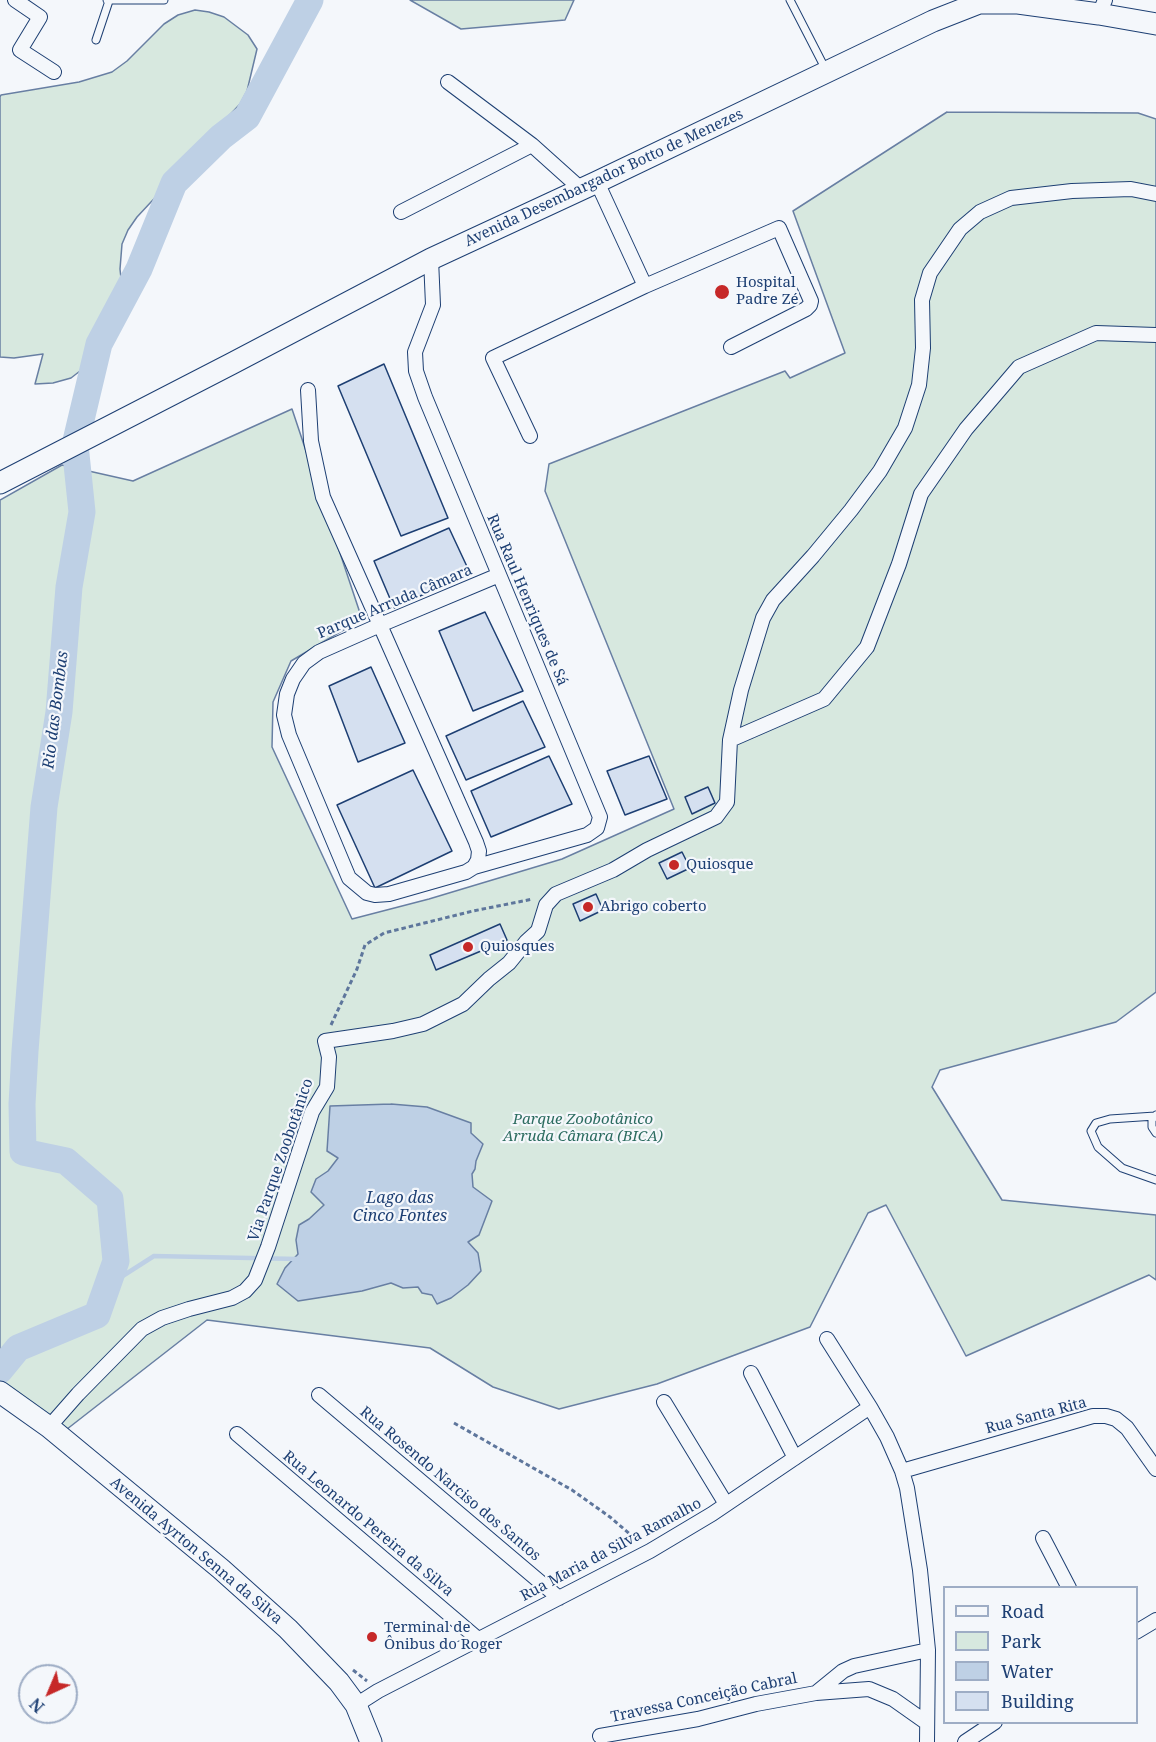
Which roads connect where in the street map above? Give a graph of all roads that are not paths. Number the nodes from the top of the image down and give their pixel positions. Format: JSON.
{"nodes":[{"id":1,"x":15,"y":0,"type":"edge"},
{"id":2,"x":108,"y":0,"type":"edge"},
{"id":3,"x":164,"y":0,"type":"edge"},
{"id":4,"x":790,"y":0,"type":"edge"},
{"id":5,"x":1019,"y":1,"type":"edge"},
{"id":6,"x":979,"y":2,"type":"edge"},
{"id":7,"x":1102,"y":7,"type":"edge"},
{"id":8,"x":1156,"y":24,"type":"edge"},
{"id":9,"x":96,"y":40,"type":"dead end"},
{"id":10,"x":54,"y":72,"type":"dead end"},
{"id":11,"x":827,"y":72,"type":"junction"},
{"id":12,"x":448,"y":82,"type":"dead end"},
{"id":13,"x":532,"y":146,"type":"junction"},
{"id":14,"x":589,"y":186,"type":"junction"},
{"id":15,"x":1156,"y":194,"type":"edge"},
{"id":16,"x":401,"y":212,"type":"dead end"},
{"id":17,"x":431,"y":259,"type":"junction"},
{"id":18,"x":645,"y":286,"type":"junction"},
{"id":19,"x":1156,"y":335,"type":"edge"},
{"id":20,"x":731,"y":347,"type":"dead end"},
{"id":21,"x":309,"y":390,"type":"dead end"},
{"id":22,"x":530,"y":436,"type":"dead end"},
{"id":23,"x":0,"y":483,"type":"edge"},
{"id":24,"x":499,"y":575,"type":"junction"},
{"id":25,"x":380,"y":625,"type":"junction"},
{"id":26,"x":730,"y":740,"type":"junction"},
{"id":27,"x":474,"y":867,"type":"junction"},
{"id":28,"x":1155,"y":1116,"type":"edge"},
{"id":29,"x":1156,"y":1133,"type":"edge"},
{"id":30,"x":1156,"y":1180,"type":"edge"},
{"id":31,"x":827,"y":1339,"type":"dead end"},
{"id":32,"x":752,"y":1373,"type":"dead end"},
{"id":33,"x":0,"y":1392,"type":"edge"},
{"id":34,"x":319,"y":1395,"type":"dead end"},
{"id":35,"x":664,"y":1402,"type":"dead end"},
{"id":36,"x":870,"y":1407,"type":"junction"},
{"id":37,"x":49,"y":1428,"type":"junction"},
{"id":38,"x":237,"y":1434,"type":"dead end"},
{"id":39,"x":795,"y":1458,"type":"junction"},
{"id":40,"x":1156,"y":1469,"type":"edge"},
{"id":41,"x":902,"y":1471,"type":"junction"},
{"id":42,"x":726,"y":1504,"type":"junction"},
{"id":43,"x":1043,"y":1538,"type":"dead end"},
{"id":44,"x":1068,"y":1586,"type":"edge"},
{"id":45,"x":559,"y":1598,"type":"junction"},
{"id":46,"x":1156,"y":1620,"type":"edge"},
{"id":47,"x":1138,"y":1631,"type":"edge"},
{"id":48,"x":478,"y":1639,"type":"junction"},
{"id":49,"x":928,"y":1650,"type":"junction"},
{"id":50,"x":816,"y":1692,"type":"junction"},
{"id":51,"x":356,"y":1705,"type":"junction"},
{"id":52,"x":927,"y":1724,"type":"junction"},
{"id":53,"x":992,"y":1724,"type":"edge"},
{"id":54,"x":600,"y":1736,"type":"dead end"},
{"id":55,"x":371,"y":1742,"type":"edge"},
{"id":56,"x":927,"y":1742,"type":"edge"},
{"id":57,"x":965,"y":1742,"type":"edge"}],
"edges":[{"from":1,"to":10,"type":"street"},
{"from":2,"to":3,"type":"lane"},
{"from":2,"to":9,"type":"lane"},
{"from":4,"to":11,"type":"lane"},
{"from":5,"to":6,"type":"main road","name":"Avenida Desembargador Botto de Menezes"},
{"from":5,"to":7,"type":"main road","name":"Avenida Desembargador Botto de Menezes"},
{"from":6,"to":11,"type":"main road","name":"Avenida Desembargador Botto de Menezes"},
{"from":7,"to":8,"type":"main road","name":"Avenida Desembargador Botto de Menezes"},
{"from":11,"to":14,"type":"main road","name":"Avenida Desembargador Botto de Menezes"},
{"from":12,"to":13,"type":"street"},
{"from":13,"to":14,"type":"street"},
{"from":13,"to":16,"type":"street"},
{"from":14,"to":17,"type":"main road","name":"Avenida Desembargador Botto de Menezes"},
{"from":14,"to":18,"type":"street"},
{"from":15,"to":26,"type":"street"},
{"from":17,"to":23,"type":"main road","name":"Avenida Desembargador Botto de Menezes"},
{"from":17,"to":24,"type":"street","name":"Rua Raul Henriques de Sá"},
{"from":18,"to":20,"type":"street"},
{"from":18,"to":22,"type":"street"},
{"from":19,"to":26,"type":"street"},
{"from":21,"to":25,"type":"street"},
{"from":24,"to":25,"type":"street","name":"Parque Arruda Câmara"},
{"from":24,"to":27,"type":"street","name":"Rua Raul Henriques de Sá"},
{"from":25,"to":27,"type":"street"},
{"from":25,"to":27,"type":"street","name":"Parque Arruda Câmara"},
{"from":26,"to":37,"type":"street","name":"Via Parque Zoobotânico"},
{"from":28,"to":29,"type":"lane"},
{"from":28,"to":30,"type":"lane"},
{"from":31,"to":36,"type":"street"},
{"from":32,"to":39,"type":"street"},
{"from":33,"to":37,"type":"main road","name":"Avenida Ayrton Senna da Silva"},
{"from":34,"to":45,"type":"street","name":"Rua Rosendo Narciso dos Santos"},
{"from":35,"to":42,"type":"street"},
{"from":36,"to":39,"type":"street","name":"Rua Maria da Silva Ramalho"},
{"from":36,"to":41,"type":"street"},
{"from":37,"to":51,"type":"main road","name":"Avenida Ayrton Senna da Silva"},
{"from":38,"to":48,"type":"street","name":"Rua Leonardo Pereira da Silva"},
{"from":39,"to":42,"type":"street","name":"Rua Maria da Silva Ramalho"},
{"from":40,"to":41,"type":"street","name":"Rua Santa Rita"},
{"from":41,"to":49,"type":"street"},
{"from":42,"to":45,"type":"street","name":"Rua Maria da Silva Ramalho"},
{"from":43,"to":44,"type":"street"},
{"from":45,"to":48,"type":"street","name":"Rua Maria da Silva Ramalho"},
{"from":46,"to":47,"type":"street"},
{"from":48,"to":51,"type":"street","name":"Rua Maria da Silva Ramalho"},
{"from":49,"to":50,"type":"street","name":"Travessa Conceição Cabral"},
{"from":49,"to":52,"type":"street"},
{"from":50,"to":52,"type":"street","name":"Travessa Conceição Cabral"},
{"from":50,"to":54,"type":"street","name":"Travessa Conceição Cabral"},
{"from":51,"to":55,"type":"main road","name":"Avenida Ayrton Senna da Silva"},
{"from":52,"to":56,"type":"street"},
{"from":53,"to":57,"type":"street"}]}
